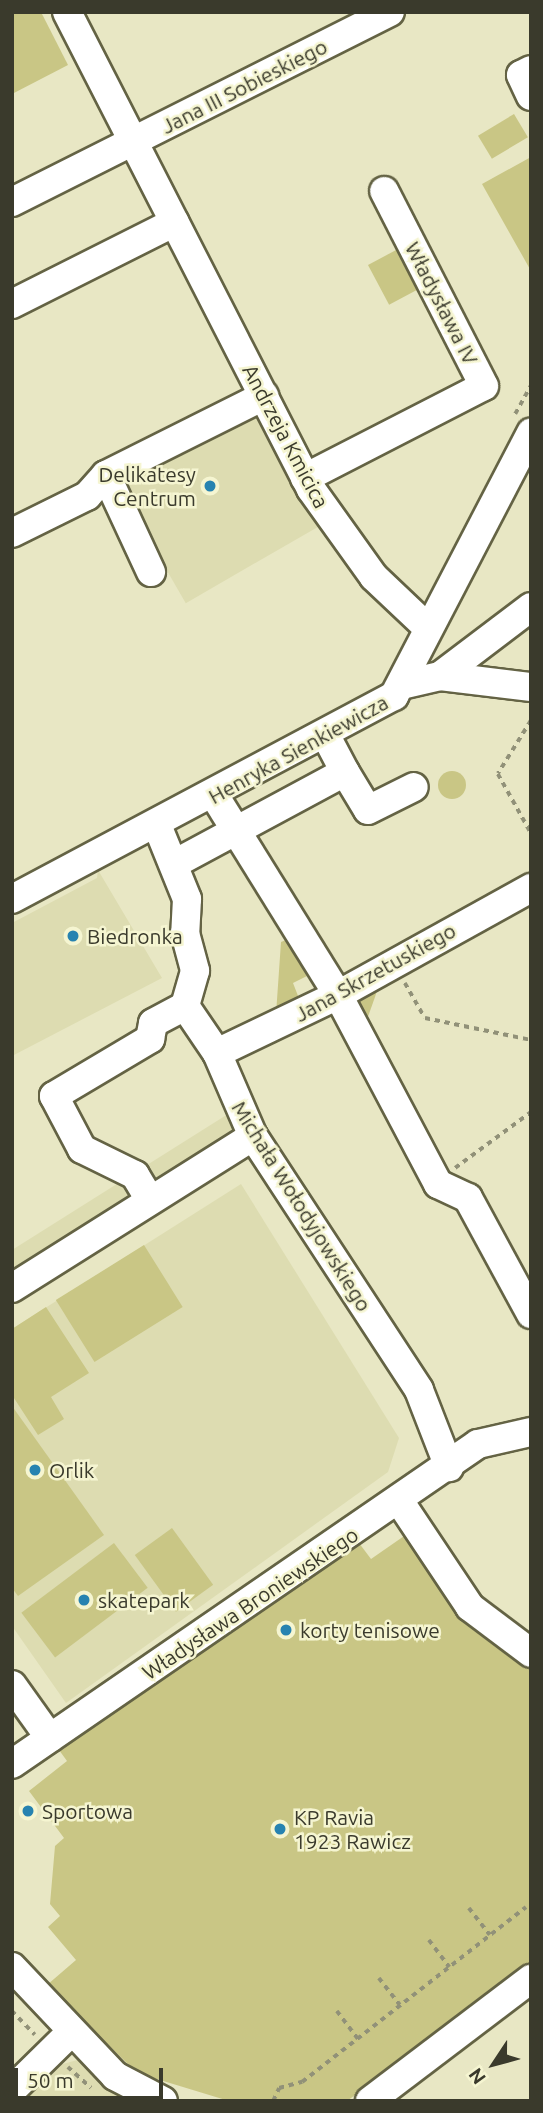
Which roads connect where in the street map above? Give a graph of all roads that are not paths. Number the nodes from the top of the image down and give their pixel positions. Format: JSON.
{"nodes":[{"id":1,"x":66,"y":12,"type":"edge"},
{"id":2,"x":390,"y":12,"type":"edge"},
{"id":3,"x":349,"y":22,"type":"edge"},
{"id":4,"x":531,"y":70,"type":"edge"},
{"id":5,"x":531,"y":96,"type":"edge"},
{"id":6,"x":134,"y":141,"type":"junction"},
{"id":7,"x":384,"y":191,"type":"dead end"},
{"id":8,"x":12,"y":202,"type":"edge"},
{"id":9,"x":175,"y":222,"type":"junction"},
{"id":10,"x":12,"y":304,"type":"edge"},
{"id":11,"x":264,"y":396,"type":"junction"},
{"id":12,"x":531,"y":433,"type":"edge"},
{"id":13,"x":106,"y":475,"type":"junction"},
{"id":14,"x":305,"y":478,"type":"junction"},
{"id":15,"x":12,"y":533,"type":"edge"},
{"id":16,"x":151,"y":572,"type":"dead end"},
{"id":17,"x":531,"y":607,"type":"edge"},
{"id":18,"x":428,"y":628,"type":"junction"},
{"id":19,"x":440,"y":676,"type":"junction"},
{"id":20,"x":401,"y":685,"type":"junction"},
{"id":21,"x":531,"y":687,"type":"edge"},
{"id":22,"x":326,"y":736,"type":"junction"},
{"id":23,"x":345,"y":772,"type":"junction"},
{"id":24,"x":414,"y":787,"type":"dead end"},
{"id":25,"x":214,"y":795,"type":"junction"},
{"id":26,"x":157,"y":825,"type":"junction"},
{"id":27,"x":236,"y":830,"type":"junction"},
{"id":28,"x":174,"y":864,"type":"junction"},
{"id":29,"x":531,"y":888,"type":"edge"},
{"id":30,"x":12,"y":899,"type":"edge"},
{"id":31,"x":338,"y":995,"type":"junction"},
{"id":32,"x":185,"y":1006,"type":"junction"},
{"id":33,"x":217,"y":1053,"type":"junction"},
{"id":34,"x":253,"y":1136,"type":"junction"},
{"id":35,"x":150,"y":1200,"type":"junction"},
{"id":36,"x":12,"y":1288,"type":"edge"},
{"id":37,"x":531,"y":1314,"type":"edge"},
{"id":38,"x":531,"y":1432,"type":"edge"},
{"id":39,"x":531,"y":1449,"type":"edge"},
{"id":40,"x":449,"y":1467,"type":"junction"},
{"id":41,"x":400,"y":1502,"type":"junction"},
{"id":42,"x":531,"y":1653,"type":"edge"},
{"id":43,"x":12,"y":1685,"type":"edge"},
{"id":44,"x":50,"y":1738,"type":"junction"},
{"id":45,"x":12,"y":1764,"type":"edge"},
{"id":46,"x":12,"y":1967,"type":"edge"},
{"id":47,"x":531,"y":1979,"type":"edge"},
{"id":48,"x":70,"y":2033,"type":"junction"},
{"id":49,"x":18,"y":2073,"type":"edge"},
{"id":50,"x":163,"y":2101,"type":"edge"},
{"id":51,"x":370,"y":2101,"type":"edge"}],
"edges":[{"from":1,"to":6,"type":"street","name":"Andrzeja Kmicica"},
{"from":2,"to":3,"type":"street","name":"Jana III Sobieskiego"},
{"from":3,"to":6,"type":"street","name":"Jana III Sobieskiego"},
{"from":4,"to":5,"type":"street"},
{"from":6,"to":8,"type":"street"},
{"from":6,"to":9,"type":"street","name":"Andrzeja Kmicica"},
{"from":7,"to":14,"type":"street","name":"Władysława IV"},
{"from":9,"to":10,"type":"street"},
{"from":9,"to":11,"type":"street","name":"Andrzeja Kmicica"},
{"from":11,"to":13,"type":"street"},
{"from":11,"to":14,"type":"street","name":"Andrzeja Kmicica"},
{"from":12,"to":18,"type":"street","name":"Henryka Sienkiewicza"},
{"from":13,"to":15,"type":"street"},
{"from":13,"to":16,"type":"street"},
{"from":14,"to":18,"type":"street","name":"Andrzeja Kmicica"},
{"from":17,"to":19,"type":"street"},
{"from":18,"to":20,"type":"street","name":"Henryka Sienkiewicza"},
{"from":19,"to":20,"type":"street"},
{"from":19,"to":21,"type":"street"},
{"from":20,"to":22,"type":"street","name":"Henryka Sienkiewicza"},
{"from":22,"to":23,"type":"street"},
{"from":22,"to":25,"type":"street","name":"Henryka Sienkiewicza"},
{"from":23,"to":24,"type":"street"},
{"from":23,"to":27,"type":"street"},
{"from":25,"to":26,"type":"street","name":"Henryka Sienkiewicza"},
{"from":25,"to":27,"type":"street"},
{"from":26,"to":28,"type":"street"},
{"from":26,"to":30,"type":"street","name":"Henryka Sienkiewicza"},
{"from":27,"to":28,"type":"street"},
{"from":27,"to":31,"type":"street"},
{"from":28,"to":32,"type":"street"},
{"from":29,"to":31,"type":"street","name":"Jana Skrzetuskiego"},
{"from":31,"to":33,"type":"street","name":"Jana Skrzetuskiego"},
{"from":31,"to":37,"type":"street"},
{"from":32,"to":33,"type":"street","name":"Michała Wołodyjowskiego"},
{"from":32,"to":35,"type":"street"},
{"from":33,"to":34,"type":"street","name":"Michała Wołodyjowskiego"},
{"from":34,"to":35,"type":"street"},
{"from":34,"to":40,"type":"street","name":"Michała Wołodyjowskiego"},
{"from":35,"to":36,"type":"street"},
{"from":38,"to":40,"type":"street","name":"Władysława Broniewskiego"},
{"from":39,"to":40,"type":"street","name":"Władysława Broniewskiego"},
{"from":40,"to":41,"type":"street","name":"Władysława Broniewskiego"},
{"from":41,"to":42,"type":"street"},
{"from":41,"to":44,"type":"street","name":"Władysława Broniewskiego"},
{"from":43,"to":44,"type":"street"},
{"from":44,"to":45,"type":"street","name":"Władysława Broniewskiego"},
{"from":46,"to":48,"type":"street"},
{"from":47,"to":51,"type":"street"},
{"from":48,"to":49,"type":"street"},
{"from":48,"to":50,"type":"street"}]}
